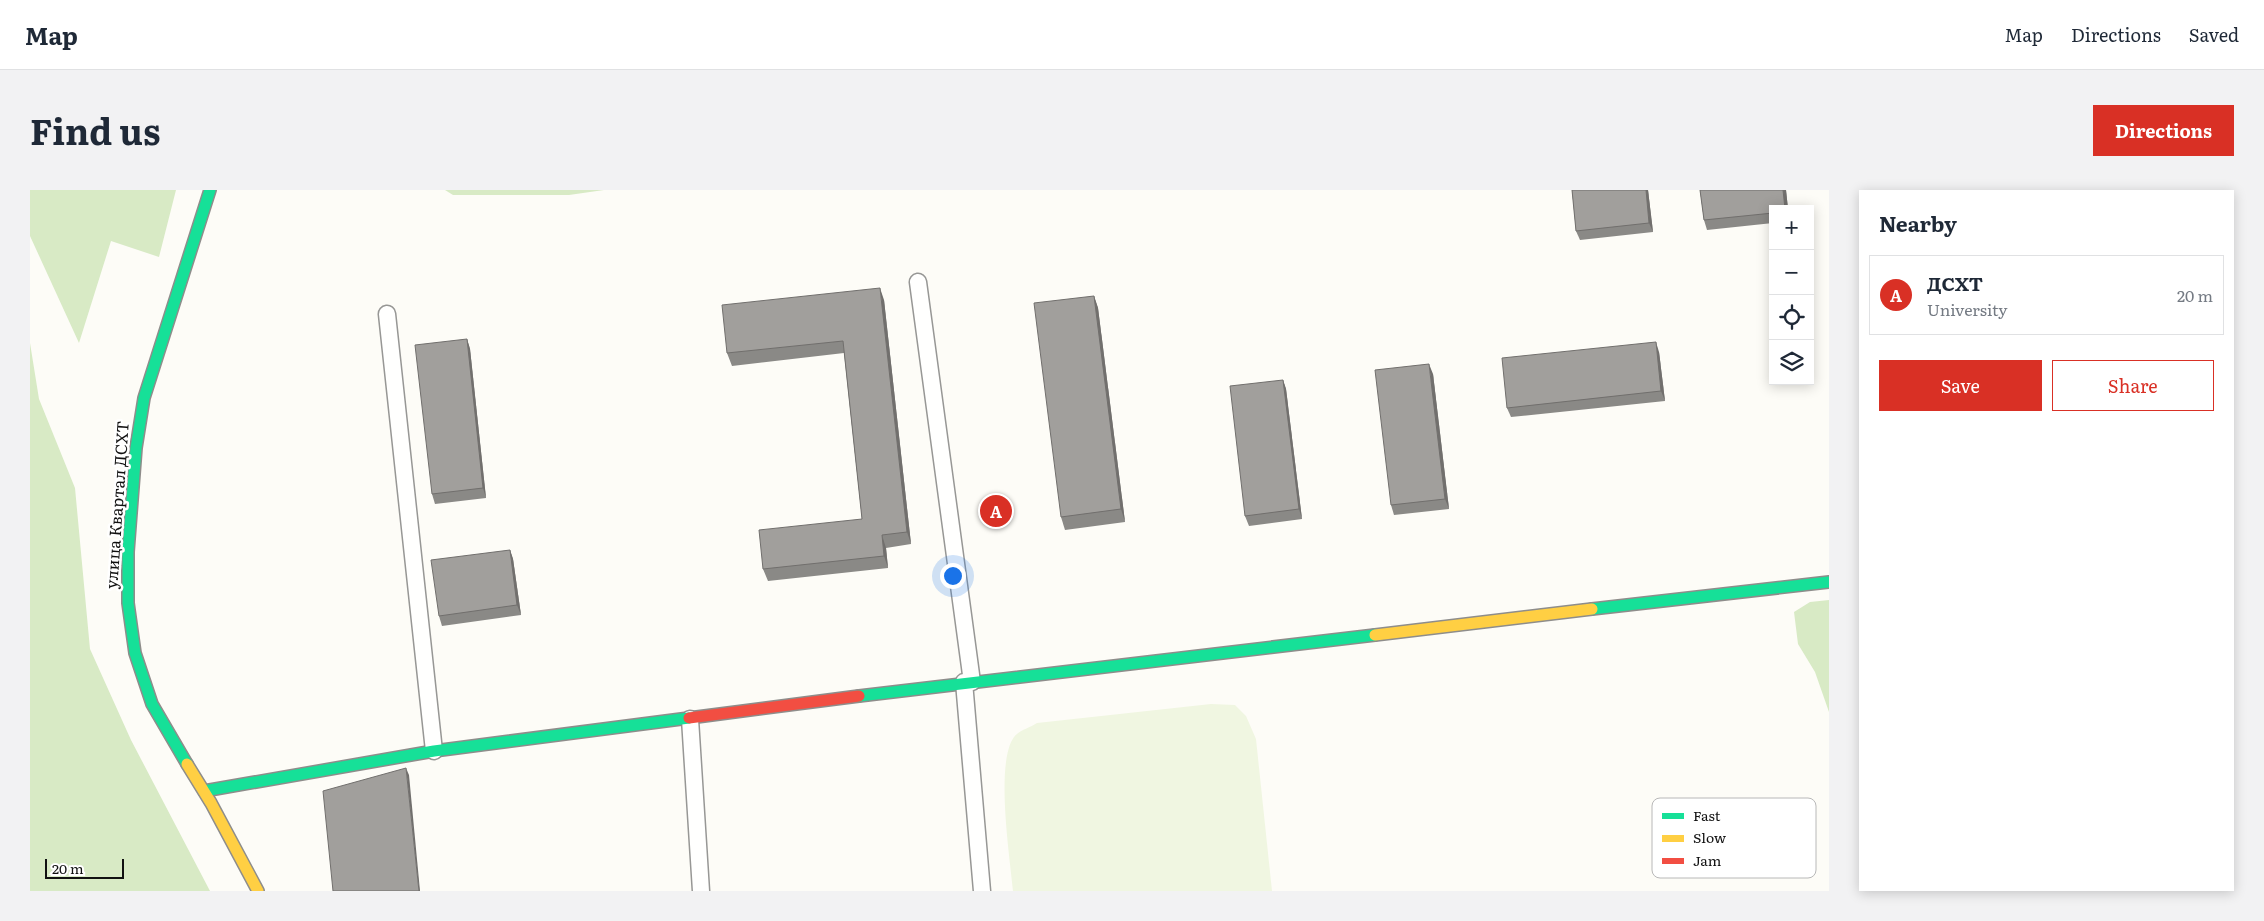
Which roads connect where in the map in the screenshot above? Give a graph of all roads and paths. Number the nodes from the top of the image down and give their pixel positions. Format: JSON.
{"nodes":[{"id":1,"x":210,"y":190,"type":"edge"},
{"id":2,"x":918,"y":282,"type":"dead end"},
{"id":3,"x":387,"y":314,"type":"dead end"},
{"id":4,"x":1829,"y":582,"type":"edge"},
{"id":5,"x":968,"y":682,"type":"junction"},
{"id":6,"x":690,"y":719,"type":"junction"},
{"id":7,"x":434,"y":751,"type":"junction"},
{"id":8,"x":204,"y":791,"type":"junction"},
{"id":9,"x":258,"y":891,"type":"edge"},
{"id":10,"x":701,"y":891,"type":"edge"},
{"id":11,"x":982,"y":891,"type":"edge"}],
"edges":[{"from":1,"to":8,"type":"street","name":"улица Квартал ДСХТ"},
{"from":2,"to":5,"type":"lane"},
{"from":3,"to":7,"type":"lane"},
{"from":4,"to":5,"type":"street"},
{"from":5,"to":6,"type":"street"},
{"from":5,"to":11,"type":"lane"},
{"from":6,"to":7,"type":"street"},
{"from":6,"to":10,"type":"lane"},
{"from":7,"to":8,"type":"street"},
{"from":8,"to":9,"type":"street","name":"улица Квартал ДСХТ"}]}
